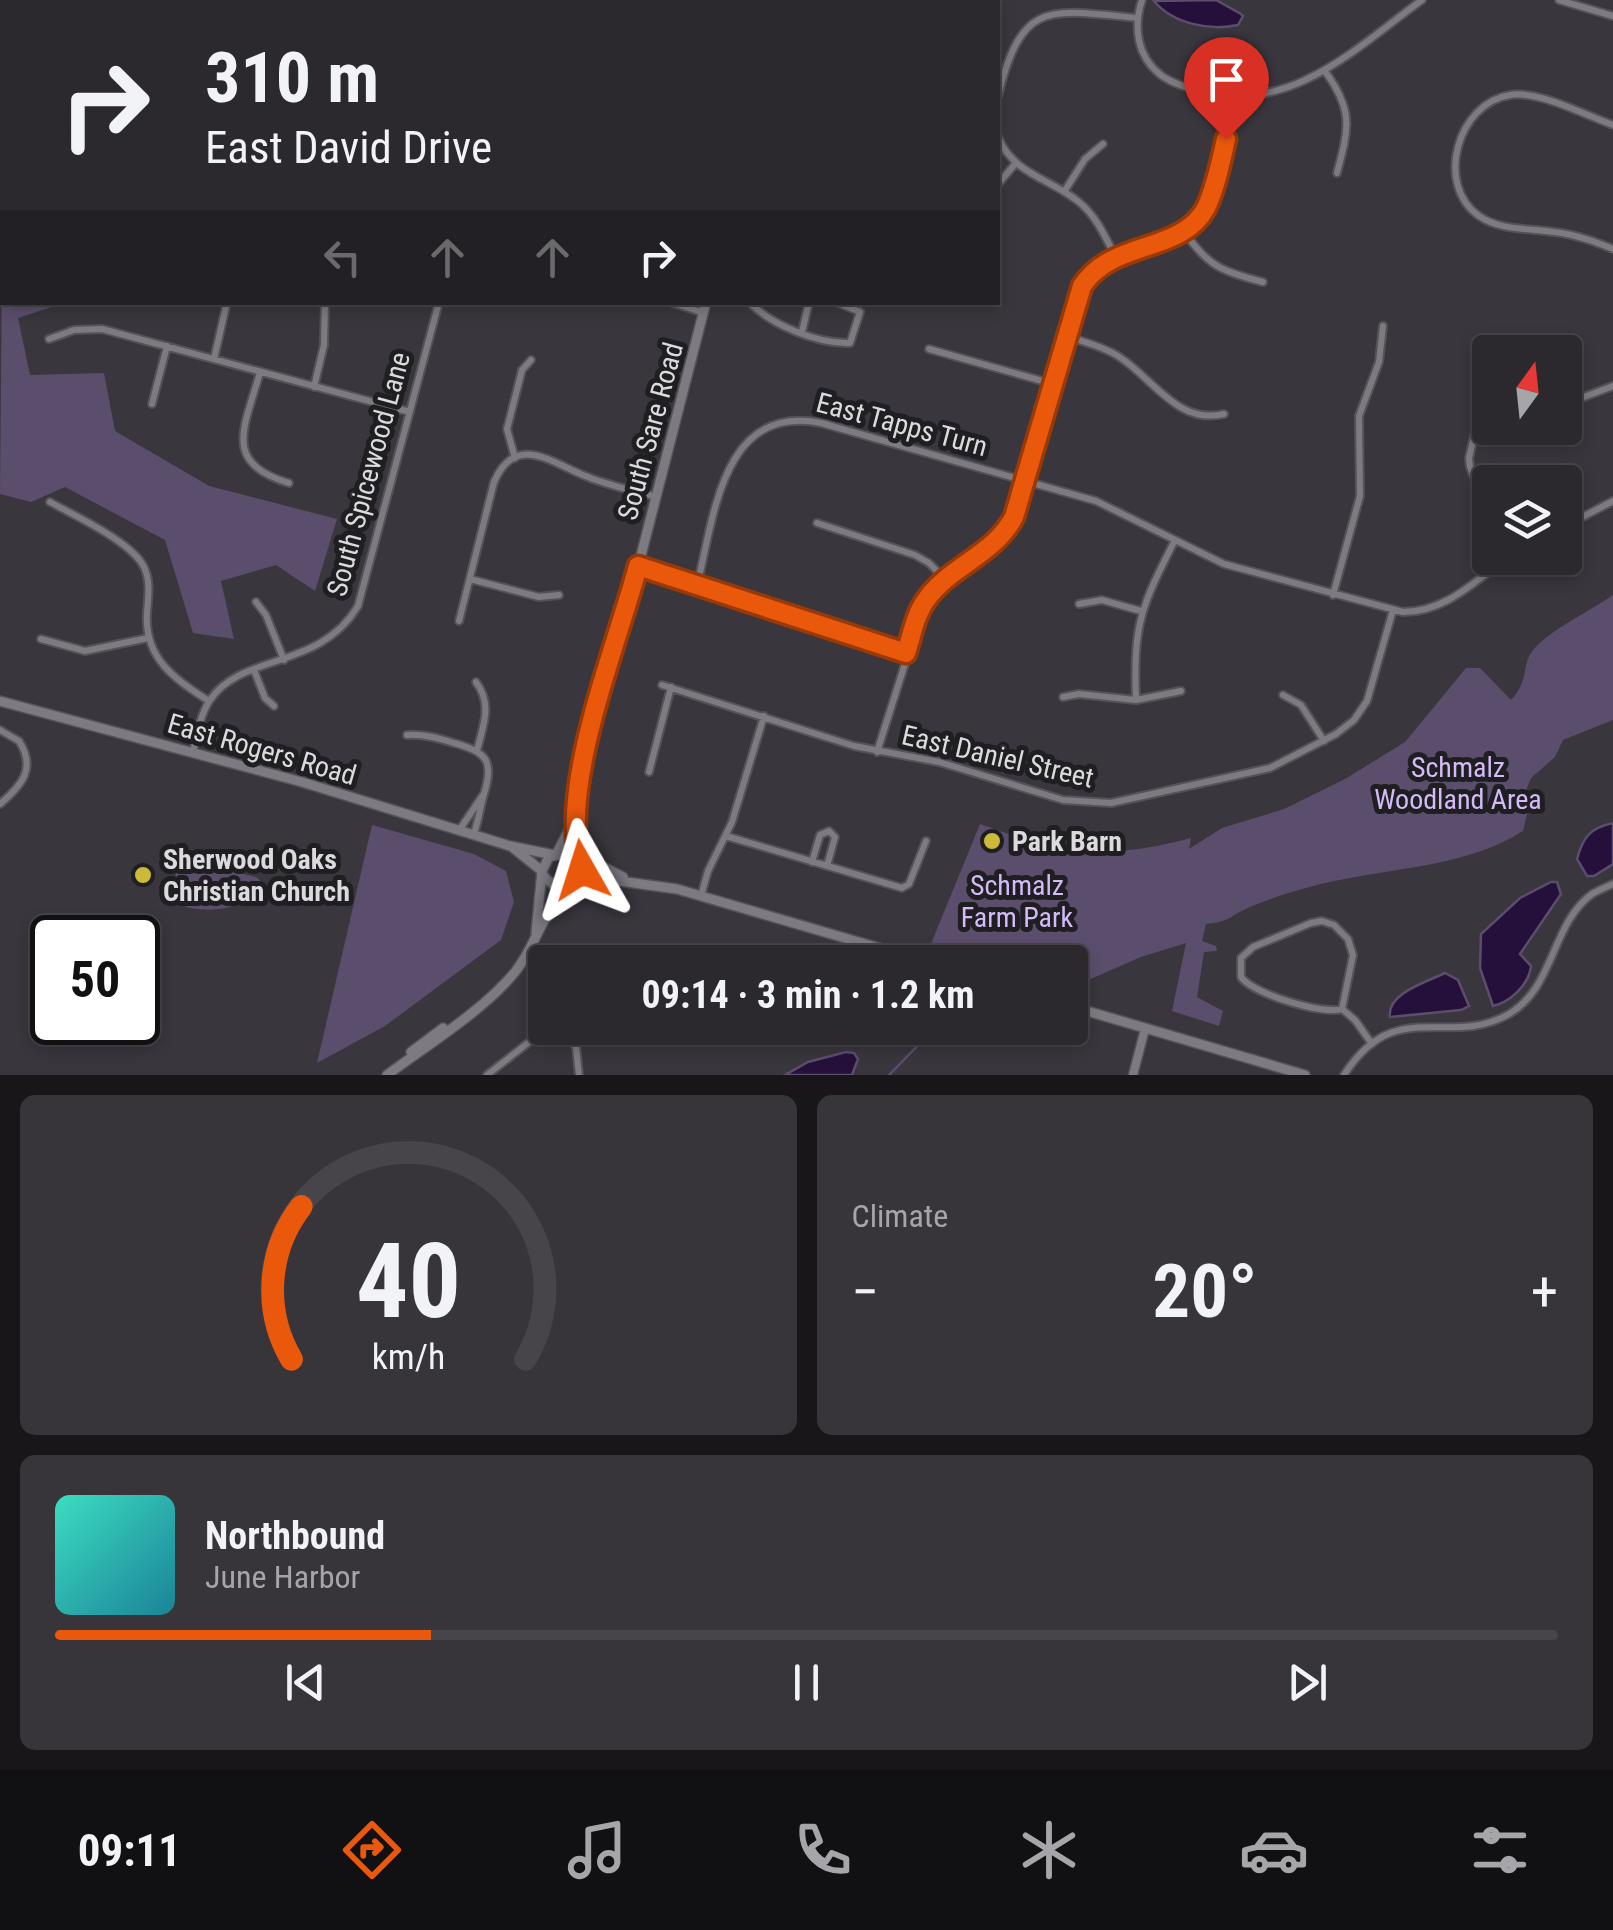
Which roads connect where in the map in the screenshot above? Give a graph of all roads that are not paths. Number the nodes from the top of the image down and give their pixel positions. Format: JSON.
{"nodes":[{"id":1,"x":1142,"y":0,"type":"edge"},
{"id":2,"x":1422,"y":0,"type":"edge"},
{"id":3,"x":1559,"y":0,"type":"edge"},
{"id":4,"x":1613,"y":16,"type":"edge"},
{"id":5,"x":1137,"y":18,"type":"junction"},
{"id":6,"x":1324,"y":70,"type":"junction"},
{"id":7,"x":1000,"y":89,"type":"edge"},
{"id":8,"x":1230,"y":96,"type":"junction"},
{"id":9,"x":1613,"y":124,"type":"edge"},
{"id":10,"x":1000,"y":140,"type":"edge"},
{"id":11,"x":1103,"y":144,"type":"dead end"},
{"id":12,"x":1015,"y":164,"type":"junction"},
{"id":13,"x":1338,"y":173,"type":"dead end"},
{"id":14,"x":1000,"y":182,"type":"edge"},
{"id":15,"x":1064,"y":192,"type":"junction"},
{"id":16,"x":1184,"y":230,"type":"junction"},
{"id":17,"x":1613,"y":249,"type":"edge"},
{"id":18,"x":1114,"y":256,"type":"junction"},
{"id":19,"x":1263,"y":282,"type":"dead end"},
{"id":20,"x":225,"y":305,"type":"edge"},
{"id":21,"x":325,"y":305,"type":"edge"},
{"id":22,"x":438,"y":305,"type":"edge"},
{"id":23,"x":753,"y":305,"type":"edge"},
{"id":24,"x":808,"y":305,"type":"edge"},
{"id":25,"x":843,"y":305,"type":"edge"},
{"id":26,"x":705,"y":308,"type":"edge"},
{"id":27,"x":1383,"y":326,"type":"dead end"},
{"id":28,"x":802,"y":332,"type":"junction"},
{"id":29,"x":1066,"y":336,"type":"junction"},
{"id":30,"x":49,"y":339,"type":"dead end"},
{"id":31,"x":167,"y":346,"type":"junction"},
{"id":32,"x":929,"y":349,"type":"dead end"},
{"id":33,"x":214,"y":359,"type":"junction"},
{"id":34,"x":530,"y":360,"type":"dead end"},
{"id":35,"x":260,"y":372,"type":"junction"},
{"id":36,"x":1053,"y":384,"type":"junction"},
{"id":37,"x":1613,"y":386,"type":"edge"},
{"id":38,"x":314,"y":387,"type":"junction"},
{"id":39,"x":1582,"y":398,"type":"edge"},
{"id":40,"x":152,"y":404,"type":"dead end"},
{"id":41,"x":410,"y":412,"type":"junction"},
{"id":42,"x":1224,"y":414,"type":"dead end"},
{"id":43,"x":1472,"y":438,"type":"edge"},
{"id":44,"x":515,"y":458,"type":"junction"},
{"id":45,"x":1472,"y":472,"type":"edge"},
{"id":46,"x":1025,"y":480,"type":"junction"},
{"id":47,"x":289,"y":482,"type":"dead end"},
{"id":48,"x":656,"y":496,"type":"junction"},
{"id":49,"x":1613,"y":501,"type":"edge"},
{"id":50,"x":50,"y":502,"type":"dead end"},
{"id":51,"x":1582,"y":517,"type":"edge"},
{"id":52,"x":816,"y":523,"type":"dead end"},
{"id":53,"x":1176,"y":540,"type":"junction"},
{"id":54,"x":638,"y":566,"type":"junction"},
{"id":55,"x":1482,"y":575,"type":"edge"},
{"id":56,"x":470,"y":579,"type":"junction"},
{"id":57,"x":946,"y":580,"type":"junction"},
{"id":58,"x":698,"y":586,"type":"junction"},
{"id":59,"x":558,"y":595,"type":"dead end"},
{"id":60,"x":1333,"y":595,"type":"junction"},
{"id":61,"x":256,"y":602,"type":"dead end"},
{"id":62,"x":1079,"y":604,"type":"dead end"},
{"id":63,"x":1393,"y":610,"type":"junction"},
{"id":64,"x":1141,"y":611,"type":"junction"},
{"id":65,"x":459,"y":621,"type":"dead end"},
{"id":66,"x":148,"y":638,"type":"junction"},
{"id":67,"x":41,"y":639,"type":"dead end"},
{"id":68,"x":906,"y":653,"type":"junction"},
{"id":69,"x":284,"y":660,"type":"junction"},
{"id":70,"x":254,"y":670,"type":"junction"},
{"id":71,"x":476,"y":682,"type":"dead end"},
{"id":72,"x":1181,"y":691,"type":"dead end"},
{"id":73,"x":1283,"y":694,"type":"dead end"},
{"id":74,"x":1063,"y":697,"type":"dead end"},
{"id":75,"x":1136,"y":700,"type":"junction"},
{"id":76,"x":0,"y":701,"type":"edge"},
{"id":77,"x":210,"y":701,"type":"junction"},
{"id":78,"x":274,"y":706,"type":"dead end"},
{"id":79,"x":764,"y":716,"type":"junction"},
{"id":80,"x":0,"y":730,"type":"edge"},
{"id":81,"x":407,"y":735,"type":"dead end"},
{"id":82,"x":1324,"y":741,"type":"junction"},
{"id":83,"x":477,"y":751,"type":"junction"},
{"id":84,"x":193,"y":752,"type":"junction"},
{"id":85,"x":877,"y":752,"type":"junction"},
{"id":86,"x":649,"y":772,"type":"dead end"},
{"id":87,"x":484,"y":794,"type":"junction"},
{"id":88,"x":576,"y":802,"type":"junction"},
{"id":89,"x":0,"y":804,"type":"edge"},
{"id":90,"x":570,"y":828,"type":"junction"},
{"id":91,"x":460,"y":829,"type":"junction"},
{"id":92,"x":474,"y":833,"type":"junction"},
{"id":93,"x":726,"y":836,"type":"junction"},
{"id":94,"x":926,"y":840,"type":"dead end"},
{"id":95,"x":579,"y":843,"type":"junction"},
{"id":96,"x":510,"y":846,"type":"junction"},
{"id":97,"x":534,"y":849,"type":"junction"},
{"id":98,"x":555,"y":854,"type":"junction"},
{"id":99,"x":812,"y":862,"type":"junction"},
{"id":100,"x":580,"y":863,"type":"junction"},
{"id":101,"x":827,"y":866,"type":"junction"},
{"id":102,"x":542,"y":873,"type":"junction"},
{"id":103,"x":630,"y":882,"type":"junction"},
{"id":104,"x":645,"y":882,"type":"junction"},
{"id":105,"x":1613,"y":884,"type":"edge"},
{"id":106,"x":571,"y":888,"type":"junction"},
{"id":107,"x":701,"y":896,"type":"junction"},
{"id":108,"x":536,"y":932,"type":"junction"},
{"id":109,"x":869,"y":945,"type":"edge"},
{"id":110,"x":1342,"y":1010,"type":"junction"},
{"id":111,"x":1088,"y":1012,"type":"edge"},
{"id":112,"x":1145,"y":1029,"type":"junction"},
{"id":113,"x":528,"y":1043,"type":"edge"},
{"id":114,"x":1372,"y":1044,"type":"junction"},
{"id":115,"x":574,"y":1045,"type":"edge"},
{"id":116,"x":389,"y":1073,"type":"edge"},
{"id":117,"x":377,"y":1075,"type":"edge"},
{"id":118,"x":487,"y":1075,"type":"edge"},
{"id":119,"x":579,"y":1075,"type":"edge"},
{"id":120,"x":1133,"y":1075,"type":"edge"},
{"id":121,"x":1305,"y":1075,"type":"edge"},
{"id":122,"x":1344,"y":1075,"type":"edge"}],
"edges":[{"from":1,"to":5,"type":"street"},
{"from":2,"to":6,"type":"street"},
{"from":3,"to":4,"type":"street"},
{"from":5,"to":7,"type":"street"},
{"from":5,"to":8,"type":"street"},
{"from":6,"to":8,"type":"street"},
{"from":6,"to":13,"type":"street"},
{"from":8,"to":16,"type":"street"},
{"from":9,"to":17,"type":"street"},
{"from":10,"to":12,"type":"street"},
{"from":11,"to":15,"type":"street"},
{"from":12,"to":14,"type":"street"},
{"from":12,"to":15,"type":"street"},
{"from":15,"to":18,"type":"street"},
{"from":16,"to":18,"type":"street"},
{"from":16,"to":19,"type":"street"},
{"from":18,"to":29,"type":"street"},
{"from":20,"to":33,"type":"street"},
{"from":21,"to":38,"type":"street"},
{"from":22,"to":41,"type":"street","name":"South Spicewood Lane"},
{"from":23,"to":28,"type":"street"},
{"from":24,"to":28,"type":"street"},
{"from":25,"to":28,"type":"street"},
{"from":26,"to":48,"type":"main road","name":"South Sare Road"},
{"from":27,"to":60,"type":"street"},
{"from":29,"to":36,"type":"street"},
{"from":29,"to":42,"type":"street"},
{"from":30,"to":31,"type":"street"},
{"from":31,"to":33,"type":"street"},
{"from":31,"to":40,"type":"street"},
{"from":32,"to":36,"type":"street"},
{"from":33,"to":35,"type":"street"},
{"from":34,"to":44,"type":"street"},
{"from":35,"to":38,"type":"street"},
{"from":35,"to":47,"type":"street"},
{"from":36,"to":46,"type":"street"},
{"from":37,"to":39,"type":"street"},
{"from":38,"to":41,"type":"street"},
{"from":41,"to":69,"type":"street","name":"South Spicewood Lane"},
{"from":43,"to":45,"type":"street"},
{"from":44,"to":48,"type":"street"},
{"from":44,"to":56,"type":"street"},
{"from":46,"to":53,"type":"street","name":"East Tapps Turn"},
{"from":46,"to":57,"type":"street"},
{"from":46,"to":58,"type":"street","name":"East Tapps Turn"},
{"from":48,"to":54,"type":"main road","name":"South Sare Road"},
{"from":49,"to":51,"type":"street"},
{"from":50,"to":66,"type":"street"},
{"from":52,"to":57,"type":"street"},
{"from":53,"to":60,"type":"street","name":"East Tapps Turn"},
{"from":53,"to":64,"type":"street"},
{"from":54,"to":58,"type":"street"},
{"from":54,"to":88,"type":"main road","name":"South Sare Road"},
{"from":55,"to":63,"type":"street"},
{"from":56,"to":59,"type":"street"},
{"from":56,"to":65,"type":"street"},
{"from":57,"to":68,"type":"street"},
{"from":58,"to":68,"type":"street"},
{"from":60,"to":63,"type":"street","name":"East Tapps Turn"},
{"from":61,"to":69,"type":"street"},
{"from":62,"to":64,"type":"street"},
{"from":63,"to":82,"type":"street","name":"East Daniel Street"},
{"from":64,"to":75,"type":"street"},
{"from":66,"to":67,"type":"street"},
{"from":66,"to":77,"type":"street"},
{"from":68,"to":85,"type":"street"},
{"from":69,"to":70,"type":"street","name":"South Spicewood Lane"},
{"from":70,"to":77,"type":"street","name":"South Spicewood Lane"},
{"from":70,"to":78,"type":"street"},
{"from":71,"to":83,"type":"street"},
{"from":72,"to":75,"type":"street"},
{"from":73,"to":82,"type":"street"},
{"from":74,"to":75,"type":"street"},
{"from":76,"to":84,"type":"main road","name":"East Rogers Road"},
{"from":77,"to":84,"type":"street"},
{"from":79,"to":85,"type":"street","name":"East Daniel Street"},
{"from":79,"to":86,"type":"street","name":"East Daniel Street"},
{"from":79,"to":93,"type":"street"},
{"from":80,"to":89,"type":"street"},
{"from":81,"to":83,"type":"street"},
{"from":82,"to":85,"type":"street","name":"East Daniel Street"},
{"from":83,"to":87,"type":"street"},
{"from":84,"to":91,"type":"main road","name":"East Rogers Road"},
{"from":87,"to":91,"type":"street"},
{"from":87,"to":92,"type":"street"},
{"from":88,"to":90,"type":"main road","name":"South Sare Road"},
{"from":88,"to":95,"type":"main road","name":"South Sare Road"},
{"from":90,"to":97,"type":"main road"},
{"from":90,"to":98,"type":"main road","name":"South Sare Road"},
{"from":91,"to":92,"type":"main road","name":"East Rogers Road"},
{"from":92,"to":96,"type":"main road","name":"East Rogers Road"},
{"from":93,"to":99,"type":"street"},
{"from":93,"to":107,"type":"street"},
{"from":94,"to":101,"type":"street"},
{"from":95,"to":100,"type":"main road","name":"South Sare Road"},
{"from":95,"to":104,"type":"main road"},
{"from":96,"to":97,"type":"main road","name":"East Rogers Road"},
{"from":96,"to":102,"type":"main road","name":"East Rogers Road"},
{"from":97,"to":98,"type":"main road","name":"East Rogers Road"},
{"from":98,"to":100,"type":"main road"},
{"from":98,"to":102,"type":"main road"},
{"from":99,"to":101,"type":"street"},
{"from":99,"to":101,"type":"street"},
{"from":100,"to":103,"type":"main road"},
{"from":100,"to":106,"type":"main road"},
{"from":102,"to":106,"type":"main road"},
{"from":102,"to":108,"type":"main road"},
{"from":103,"to":104,"type":"main road"},
{"from":103,"to":106,"type":"main road"},
{"from":104,"to":107,"type":"main road"},
{"from":105,"to":114,"type":"street"},
{"from":106,"to":108,"type":"main road"},
{"from":107,"to":109,"type":"main road"},
{"from":108,"to":116,"type":"main road"},
{"from":110,"to":110,"type":"street"},
{"from":110,"to":114,"type":"street"},
{"from":111,"to":112,"type":"main road"},
{"from":112,"to":120,"type":"street"},
{"from":112,"to":121,"type":"main road"},
{"from":113,"to":118,"type":"street"},
{"from":114,"to":122,"type":"street"},
{"from":115,"to":119,"type":"street"},
{"from":116,"to":117,"type":"main road"}]}
